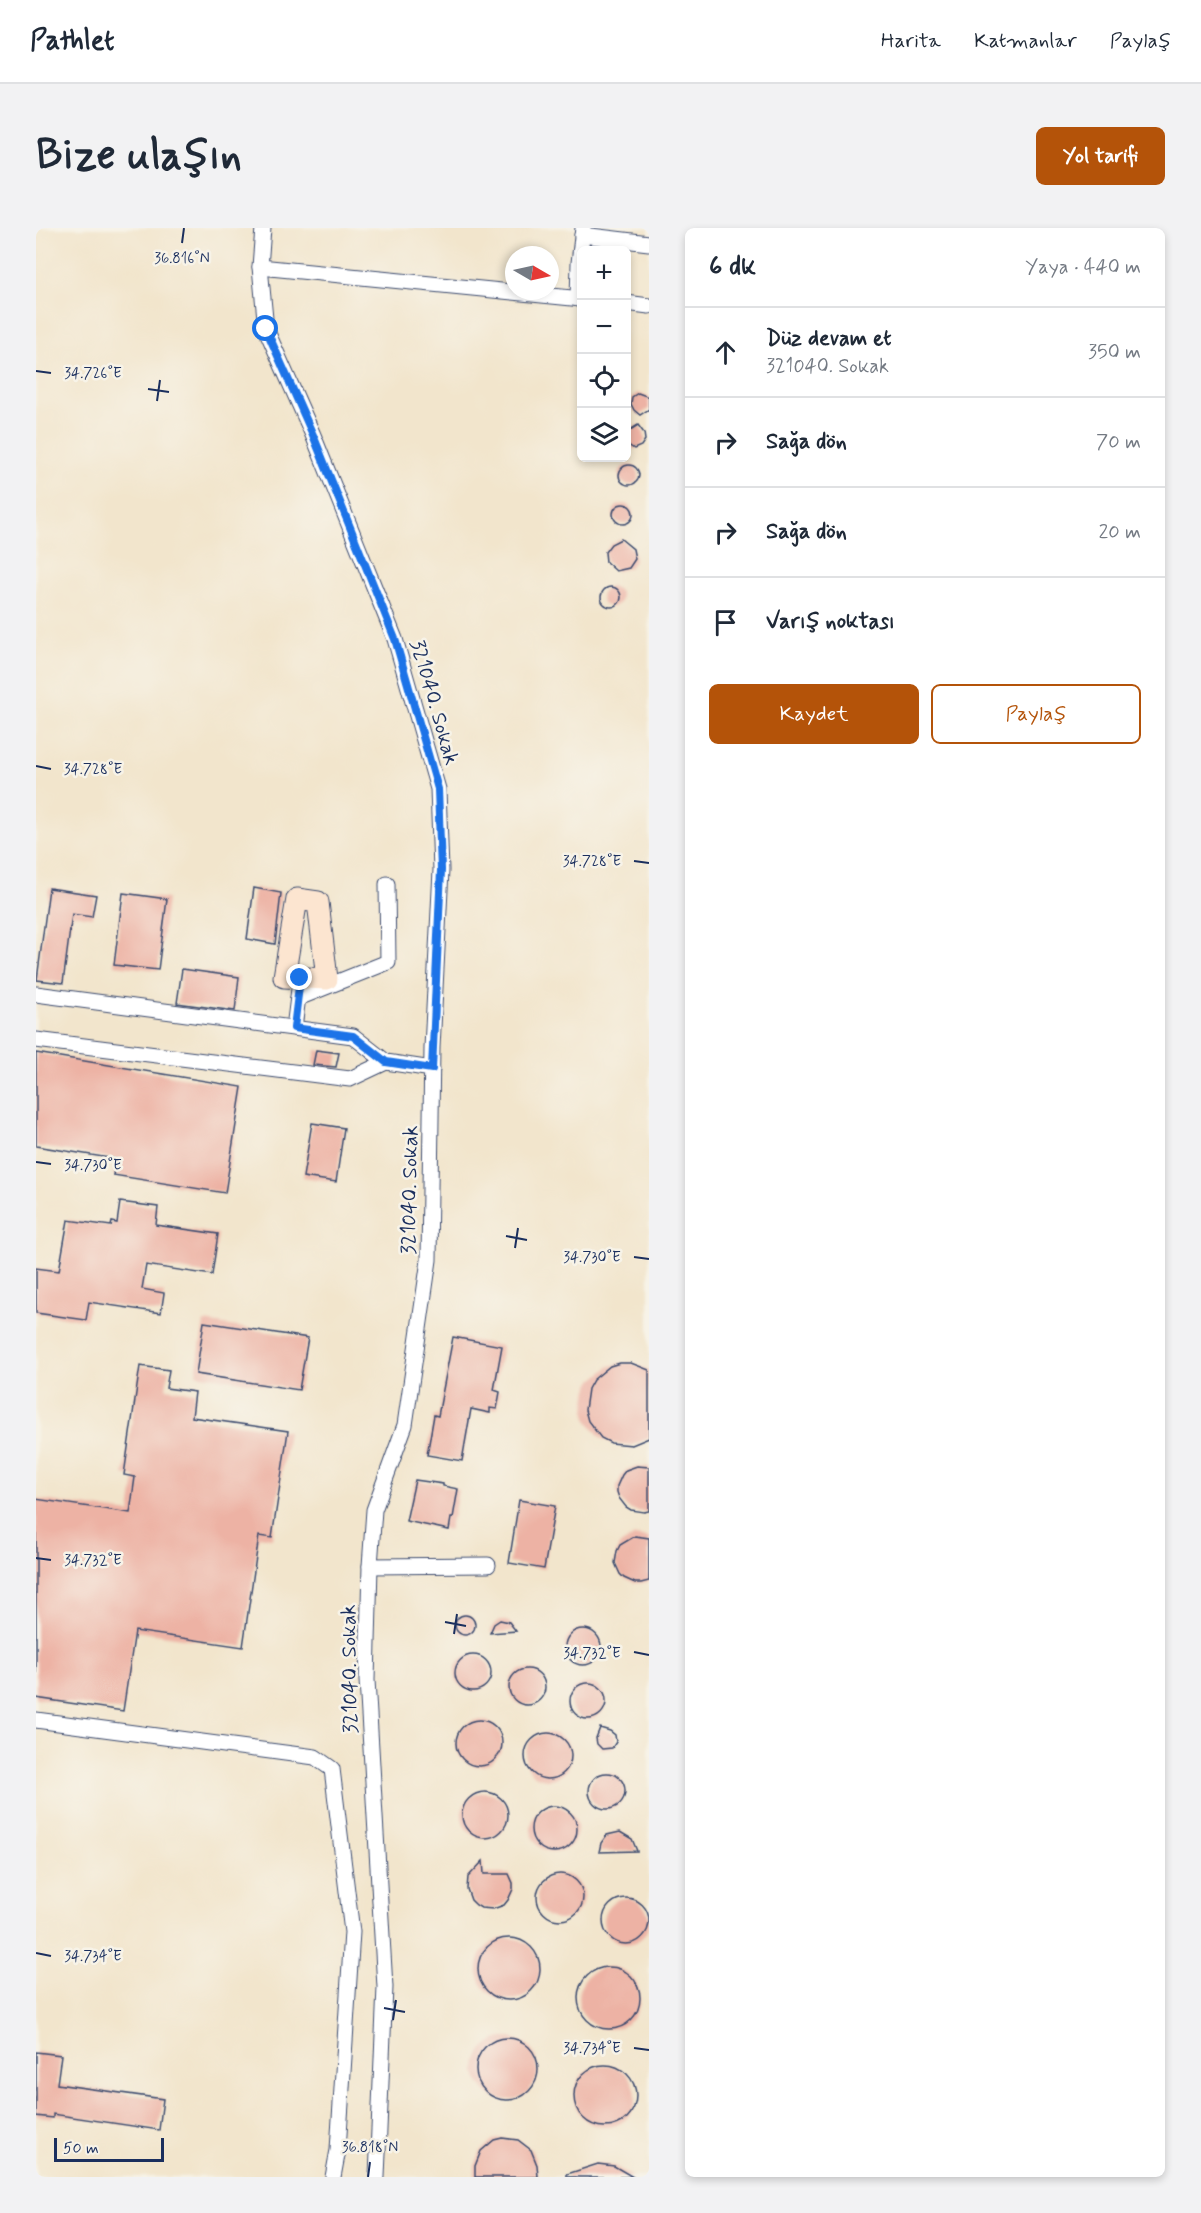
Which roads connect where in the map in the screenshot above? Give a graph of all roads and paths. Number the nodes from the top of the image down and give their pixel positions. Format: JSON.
{"nodes":[{"id":1,"x":263,"y":228,"type":"edge"},
{"id":2,"x":583,"y":232,"type":"edge"},
{"id":3,"x":649,"y":243,"type":"edge"},
{"id":4,"x":260,"y":267,"type":"junction"},
{"id":5,"x":577,"y":299,"type":"edge"},
{"id":6,"x":631,"y":304,"type":"edge"},
{"id":7,"x":649,"y":306,"type":"edge"},
{"id":8,"x":387,"y":884,"type":"dead end"},
{"id":9,"x":36,"y":994,"type":"edge"},
{"id":10,"x":294,"y":1028,"type":"junction"},
{"id":11,"x":36,"y":1040,"type":"edge"},
{"id":12,"x":386,"y":1062,"type":"junction"},
{"id":13,"x":432,"y":1069,"type":"junction"},
{"id":14,"x":488,"y":1565,"type":"dead end"},
{"id":15,"x":370,"y":1566,"type":"junction"},
{"id":16,"x":36,"y":1720,"type":"edge"},
{"id":17,"x":333,"y":2177,"type":"edge"},
{"id":18,"x":377,"y":2177,"type":"edge"}],
"edges":[{"from":1,"to":4,"type":"street","name":"321040. Sokak"},
{"from":2,"to":3,"type":"street"},
{"from":4,"to":5,"type":"street"},
{"from":4,"to":13,"type":"street","name":"321040. Sokak"},
{"from":6,"to":7,"type":"street"},
{"from":8,"to":10,"type":"street"},
{"from":9,"to":10,"type":"street"},
{"from":10,"to":12,"type":"street"},
{"from":11,"to":12,"type":"street"},
{"from":12,"to":13,"type":"street"},
{"from":13,"to":15,"type":"street","name":"321040. Sokak"},
{"from":14,"to":15,"type":"street"},
{"from":15,"to":18,"type":"street","name":"321040. Sokak"},
{"from":16,"to":17,"type":"street"}]}
